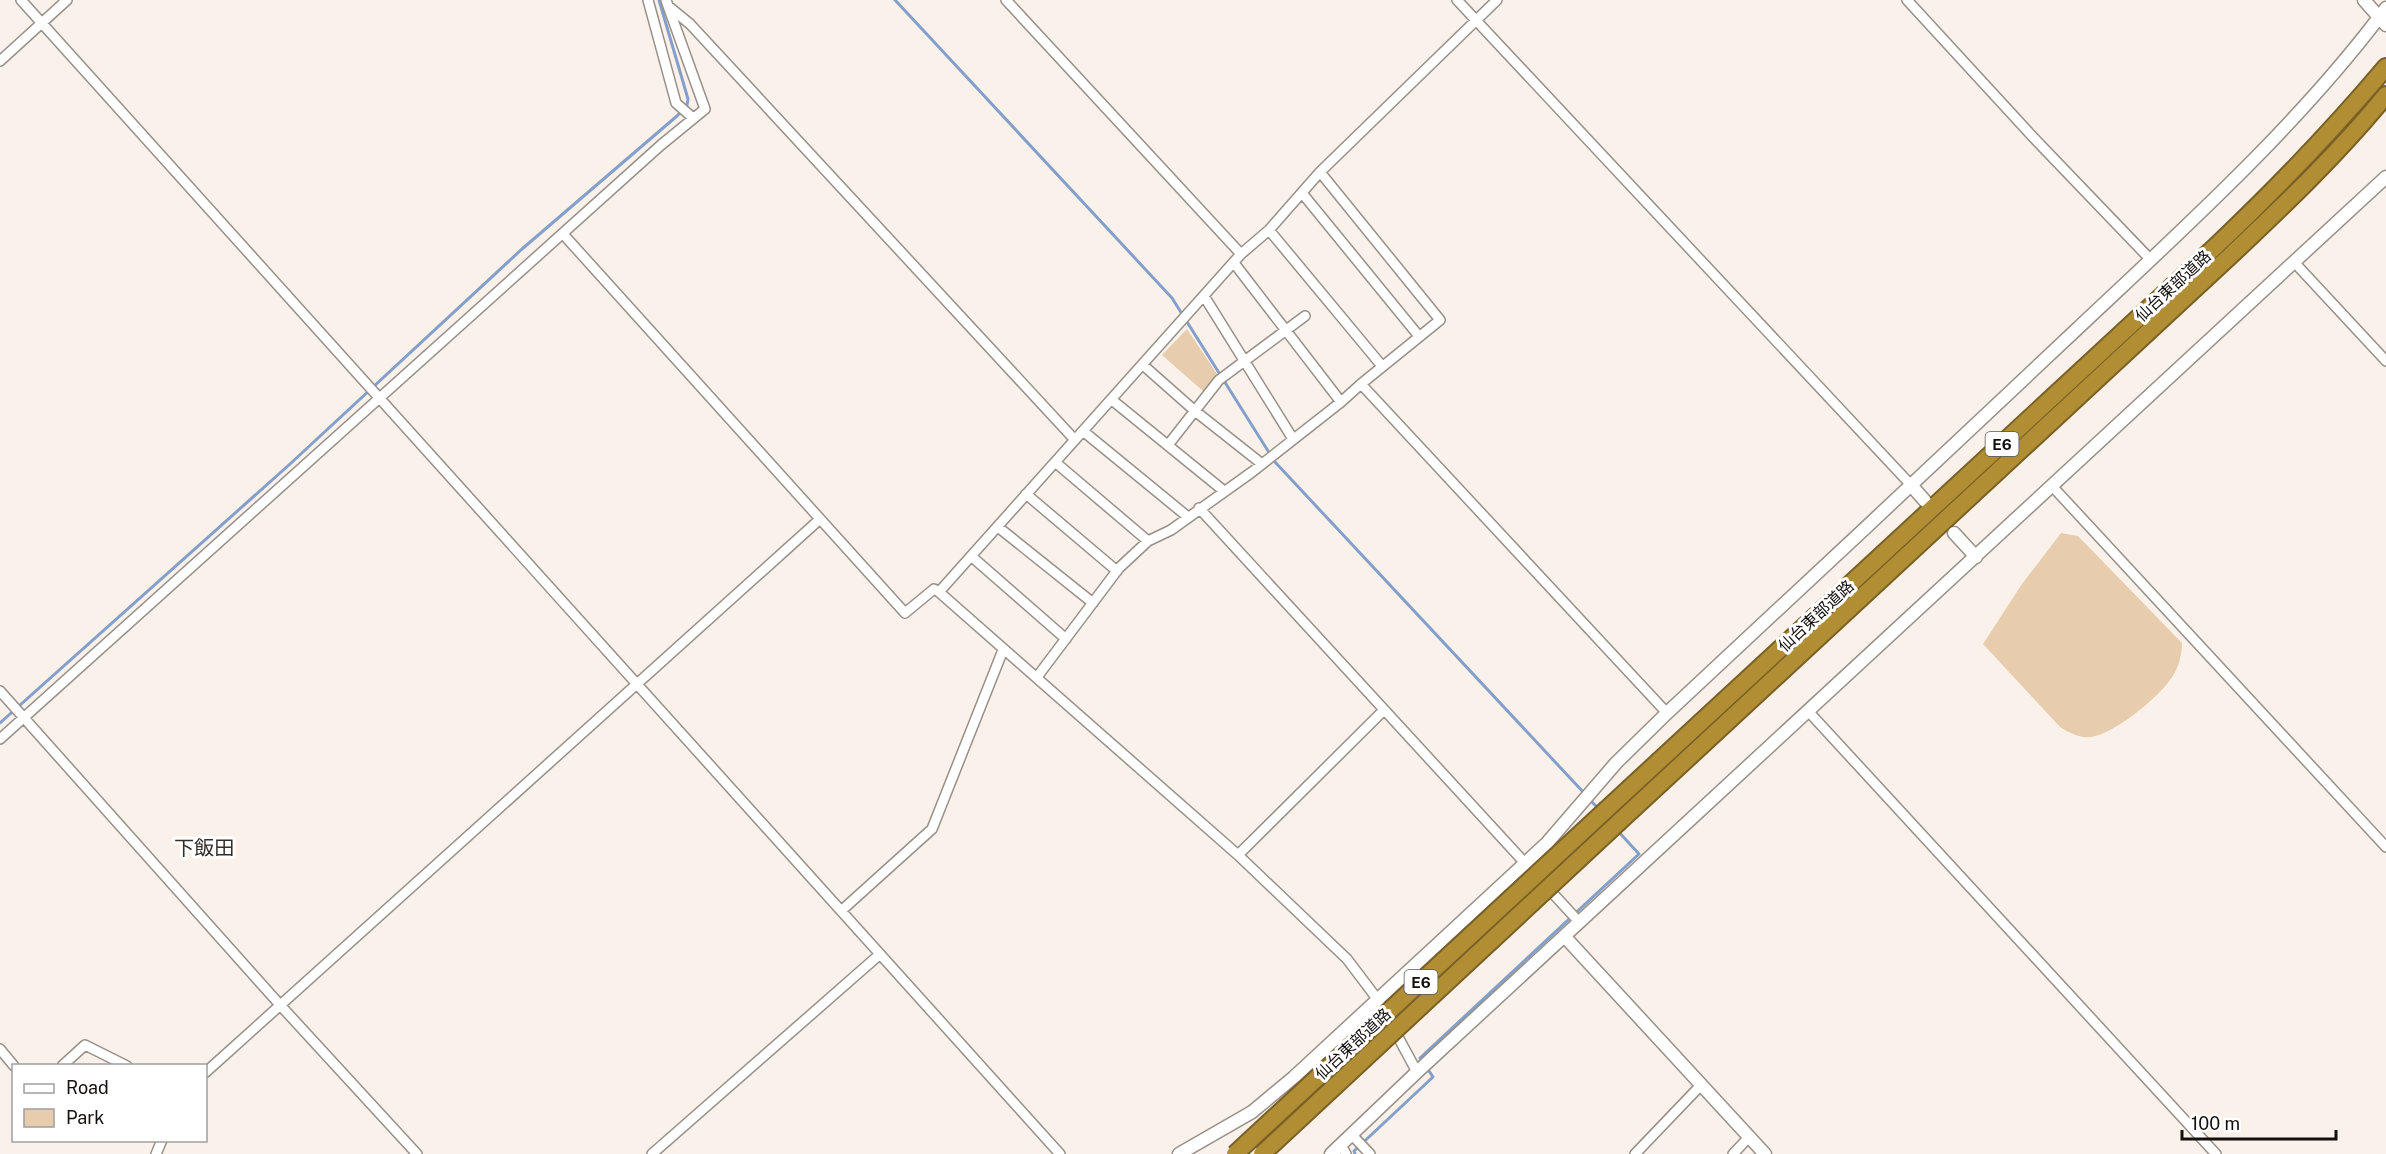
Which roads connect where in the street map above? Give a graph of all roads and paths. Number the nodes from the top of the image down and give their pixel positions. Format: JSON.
{"nodes":[{"id":1,"x":21,"y":0,"type":"edge"},
{"id":2,"x":68,"y":0,"type":"edge"},
{"id":3,"x":648,"y":0,"type":"edge"},
{"id":4,"x":1006,"y":0,"type":"edge"},
{"id":5,"x":1457,"y":0,"type":"edge"},
{"id":6,"x":1497,"y":0,"type":"edge"},
{"id":7,"x":1907,"y":0,"type":"edge"},
{"id":8,"x":2364,"y":0,"type":"edge"},
{"id":9,"x":667,"y":3,"type":"edge"},
{"id":10,"x":2384,"y":17,"type":"edge"},
{"id":11,"x":1475,"y":20,"type":"junction"},
{"id":12,"x":42,"y":23,"type":"junction"},
{"id":13,"x":0,"y":61,"type":"edge"},
{"id":14,"x":2386,"y":67,"type":"edge"},
{"id":15,"x":2386,"y":95,"type":"edge"},
{"id":16,"x":691,"y":116,"type":"junction"},
{"id":17,"x":1320,"y":172,"type":"junction"},
{"id":18,"x":2386,"y":177,"type":"edge"},
{"id":19,"x":1302,"y":193,"type":"junction"},
{"id":20,"x":1269,"y":230,"type":"junction"},
{"id":21,"x":563,"y":234,"type":"junction"},
{"id":22,"x":1241,"y":254,"type":"junction"},
{"id":23,"x":2150,"y":260,"type":"junction"},
{"id":24,"x":2294,"y":262,"type":"junction"},
{"id":25,"x":1234,"y":263,"type":"junction"},
{"id":26,"x":1204,"y":296,"type":"junction"},
{"id":27,"x":1305,"y":316,"type":"dead end"},
{"id":28,"x":1285,"y":329,"type":"junction"},
{"id":29,"x":1418,"y":336,"type":"junction"},
{"id":30,"x":1244,"y":360,"type":"junction"},
{"id":31,"x":2386,"y":361,"type":"edge"},
{"id":32,"x":1143,"y":365,"type":"junction"},
{"id":33,"x":1382,"y":366,"type":"junction"},
{"id":34,"x":1362,"y":384,"type":"junction"},
{"id":35,"x":377,"y":396,"type":"junction"},
{"id":36,"x":1112,"y":400,"type":"junction"},
{"id":37,"x":1341,"y":402,"type":"junction"},
{"id":38,"x":1195,"y":411,"type":"junction"},
{"id":39,"x":1083,"y":431,"type":"junction"},
{"id":40,"x":1293,"y":439,"type":"junction"},
{"id":41,"x":1075,"y":440,"type":"junction"},
{"id":42,"x":1168,"y":445,"type":"junction"},
{"id":43,"x":1269,"y":458,"type":"junction"},
{"id":44,"x":1055,"y":462,"type":"junction"},
{"id":45,"x":1911,"y":485,"type":"junction"},
{"id":46,"x":2052,"y":486,"type":"junction"},
{"id":47,"x":1224,"y":491,"type":"junction"},
{"id":48,"x":1026,"y":495,"type":"junction"},
{"id":49,"x":1925,"y":501,"type":"dead end"},
{"id":50,"x":1199,"y":508,"type":"junction"},
{"id":51,"x":1188,"y":517,"type":"junction"},
{"id":52,"x":819,"y":520,"type":"junction"},
{"id":53,"x":998,"y":527,"type":"junction"},
{"id":54,"x":1954,"y":533,"type":"dead end"},
{"id":55,"x":1148,"y":541,"type":"junction"},
{"id":56,"x":971,"y":556,"type":"junction"},
{"id":57,"x":1976,"y":557,"type":"junction"},
{"id":58,"x":1117,"y":571,"type":"junction"},
{"id":59,"x":939,"y":592,"type":"junction"},
{"id":60,"x":1093,"y":603,"type":"junction"},
{"id":61,"x":1066,"y":639,"type":"junction"},
{"id":62,"x":1003,"y":650,"type":"junction"},
{"id":63,"x":1037,"y":677,"type":"junction"},
{"id":64,"x":637,"y":685,"type":"junction"},
{"id":65,"x":0,"y":690,"type":"edge"},
{"id":66,"x":1384,"y":710,"type":"junction"},
{"id":67,"x":1808,"y":711,"type":"junction"},
{"id":68,"x":1667,"y":714,"type":"junction"},
{"id":69,"x":23,"y":716,"type":"junction"},
{"id":70,"x":0,"y":739,"type":"edge"},
{"id":71,"x":2386,"y":848,"type":"edge"},
{"id":72,"x":1238,"y":855,"type":"junction"},
{"id":73,"x":1525,"y":863,"type":"junction"},
{"id":74,"x":841,"y":911,"type":"junction"},
{"id":75,"x":1575,"y":917,"type":"junction"},
{"id":76,"x":1565,"y":937,"type":"junction"},
{"id":77,"x":879,"y":956,"type":"junction"},
{"id":78,"x":1378,"y":1000,"type":"junction"},
{"id":79,"x":281,"y":1006,"type":"junction"},
{"id":80,"x":0,"y":1049,"type":"edge"},
{"id":81,"x":13,"y":1064,"type":"edge"},
{"id":82,"x":63,"y":1064,"type":"edge"},
{"id":83,"x":125,"y":1064,"type":"edge"},
{"id":84,"x":207,"y":1071,"type":"edge"},
{"id":85,"x":1417,"y":1072,"type":"junction"},
{"id":86,"x":1702,"y":1084,"type":"junction"},
{"id":87,"x":1353,"y":1137,"type":"junction"},
{"id":88,"x":1749,"y":1137,"type":"junction"},
{"id":89,"x":1344,"y":1149,"type":"edge"},
{"id":90,"x":1369,"y":1153,"type":"edge"},
{"id":91,"x":417,"y":1154,"type":"edge"},
{"id":92,"x":652,"y":1154,"type":"edge"},
{"id":93,"x":1060,"y":1154,"type":"edge"},
{"id":94,"x":1179,"y":1154,"type":"edge"},
{"id":95,"x":1235,"y":1154,"type":"edge"},
{"id":96,"x":1262,"y":1154,"type":"edge"},
{"id":97,"x":1331,"y":1154,"type":"edge"},
{"id":98,"x":1635,"y":1154,"type":"edge"},
{"id":99,"x":1734,"y":1154,"type":"edge"},
{"id":100,"x":1765,"y":1154,"type":"edge"},
{"id":101,"x":2216,"y":1154,"type":"edge"}],
"edges":[{"from":1,"to":12,"type":"street"},
{"from":2,"to":12,"type":"street"},
{"from":3,"to":16,"type":"street"},
{"from":4,"to":22,"type":"street"},
{"from":5,"to":11,"type":"street"},
{"from":6,"to":11,"type":"street"},
{"from":7,"to":23,"type":"street"},
{"from":8,"to":10,"type":"street"},
{"from":9,"to":16,"type":"street"},
{"from":9,"to":41,"type":"street"},
{"from":10,"to":23,"type":"street"},
{"from":11,"to":17,"type":"street"},
{"from":11,"to":45,"type":"street"},
{"from":12,"to":13,"type":"street"},
{"from":12,"to":35,"type":"street"},
{"from":14,"to":95,"type":"highway","name":"仙台東部道路","number":"E6","bridge":true},
{"from":15,"to":96,"type":"highway","name":"仙台東部道路","number":"E6","bridge":true},
{"from":16,"to":21,"type":"street"},
{"from":17,"to":19,"type":"street"},
{"from":17,"to":29,"type":"street"},
{"from":18,"to":24,"type":"street"},
{"from":19,"to":20,"type":"street"},
{"from":19,"to":29,"type":"street"},
{"from":20,"to":22,"type":"street"},
{"from":20,"to":33,"type":"street"},
{"from":21,"to":35,"type":"street"},
{"from":21,"to":52,"type":"street"},
{"from":22,"to":25,"type":"street"},
{"from":23,"to":45,"type":"street"},
{"from":24,"to":31,"type":"street"},
{"from":24,"to":46,"type":"street"},
{"from":25,"to":26,"type":"street"},
{"from":25,"to":28,"type":"street"},
{"from":26,"to":30,"type":"street"},
{"from":26,"to":32,"type":"street"},
{"from":27,"to":28,"type":"street"},
{"from":28,"to":30,"type":"street"},
{"from":28,"to":37,"type":"street"},
{"from":29,"to":33,"type":"street"},
{"from":30,"to":38,"type":"street"},
{"from":30,"to":40,"type":"street"},
{"from":32,"to":36,"type":"street"},
{"from":32,"to":38,"type":"street"},
{"from":33,"to":34,"type":"street"},
{"from":34,"to":37,"type":"street"},
{"from":34,"to":68,"type":"street"},
{"from":35,"to":64,"type":"street"},
{"from":35,"to":69,"type":"street"},
{"from":36,"to":39,"type":"street"},
{"from":36,"to":42,"type":"street"},
{"from":37,"to":40,"type":"street"},
{"from":38,"to":42,"type":"street"},
{"from":38,"to":43,"type":"street"},
{"from":39,"to":41,"type":"street"},
{"from":39,"to":51,"type":"street"},
{"from":40,"to":43,"type":"street"},
{"from":41,"to":44,"type":"street"},
{"from":42,"to":47,"type":"street"},
{"from":43,"to":47,"type":"street"},
{"from":44,"to":48,"type":"street"},
{"from":44,"to":55,"type":"street"},
{"from":45,"to":49,"type":"street"},
{"from":45,"to":68,"type":"street"},
{"from":46,"to":57,"type":"street"},
{"from":46,"to":71,"type":"street"},
{"from":47,"to":50,"type":"street"},
{"from":48,"to":53,"type":"street"},
{"from":48,"to":58,"type":"street"},
{"from":50,"to":51,"type":"street"},
{"from":50,"to":66,"type":"street"},
{"from":51,"to":55,"type":"street"},
{"from":52,"to":59,"type":"street"},
{"from":52,"to":64,"type":"street"},
{"from":53,"to":56,"type":"street"},
{"from":53,"to":60,"type":"street"},
{"from":54,"to":57,"type":"street"},
{"from":55,"to":58,"type":"street"},
{"from":56,"to":59,"type":"street"},
{"from":56,"to":61,"type":"street"},
{"from":57,"to":67,"type":"street"},
{"from":58,"to":60,"type":"street"},
{"from":59,"to":62,"type":"street"},
{"from":60,"to":61,"type":"street"},
{"from":61,"to":63,"type":"street"},
{"from":62,"to":63,"type":"street"},
{"from":62,"to":74,"type":"street"},
{"from":63,"to":72,"type":"street"},
{"from":64,"to":74,"type":"street"},
{"from":64,"to":79,"type":"street"},
{"from":65,"to":69,"type":"street"},
{"from":66,"to":72,"type":"street"},
{"from":66,"to":73,"type":"street"},
{"from":67,"to":75,"type":"street"},
{"from":67,"to":101,"type":"street"},
{"from":68,"to":73,"type":"street"},
{"from":69,"to":70,"type":"street"},
{"from":69,"to":79,"type":"street"},
{"from":72,"to":78,"type":"street"},
{"from":73,"to":75,"type":"street"},
{"from":73,"to":78,"type":"street"},
{"from":74,"to":77,"type":"street"},
{"from":75,"to":76,"type":"street"},
{"from":76,"to":85,"type":"street"},
{"from":76,"to":86,"type":"street"},
{"from":77,"to":92,"type":"street"},
{"from":77,"to":93,"type":"street"},
{"from":78,"to":85,"type":"street"},
{"from":78,"to":94,"type":"street"},
{"from":79,"to":84,"type":"street"},
{"from":79,"to":91,"type":"street"},
{"from":80,"to":81,"type":"street"},
{"from":82,"to":83,"type":"street"},
{"from":85,"to":87,"type":"street"},
{"from":86,"to":88,"type":"street"},
{"from":86,"to":98,"type":"street"},
{"from":87,"to":89,"type":"street"},
{"from":87,"to":90,"type":"street"},
{"from":88,"to":99,"type":"street"},
{"from":88,"to":100,"type":"street"},
{"from":89,"to":97,"type":"street"}]}
